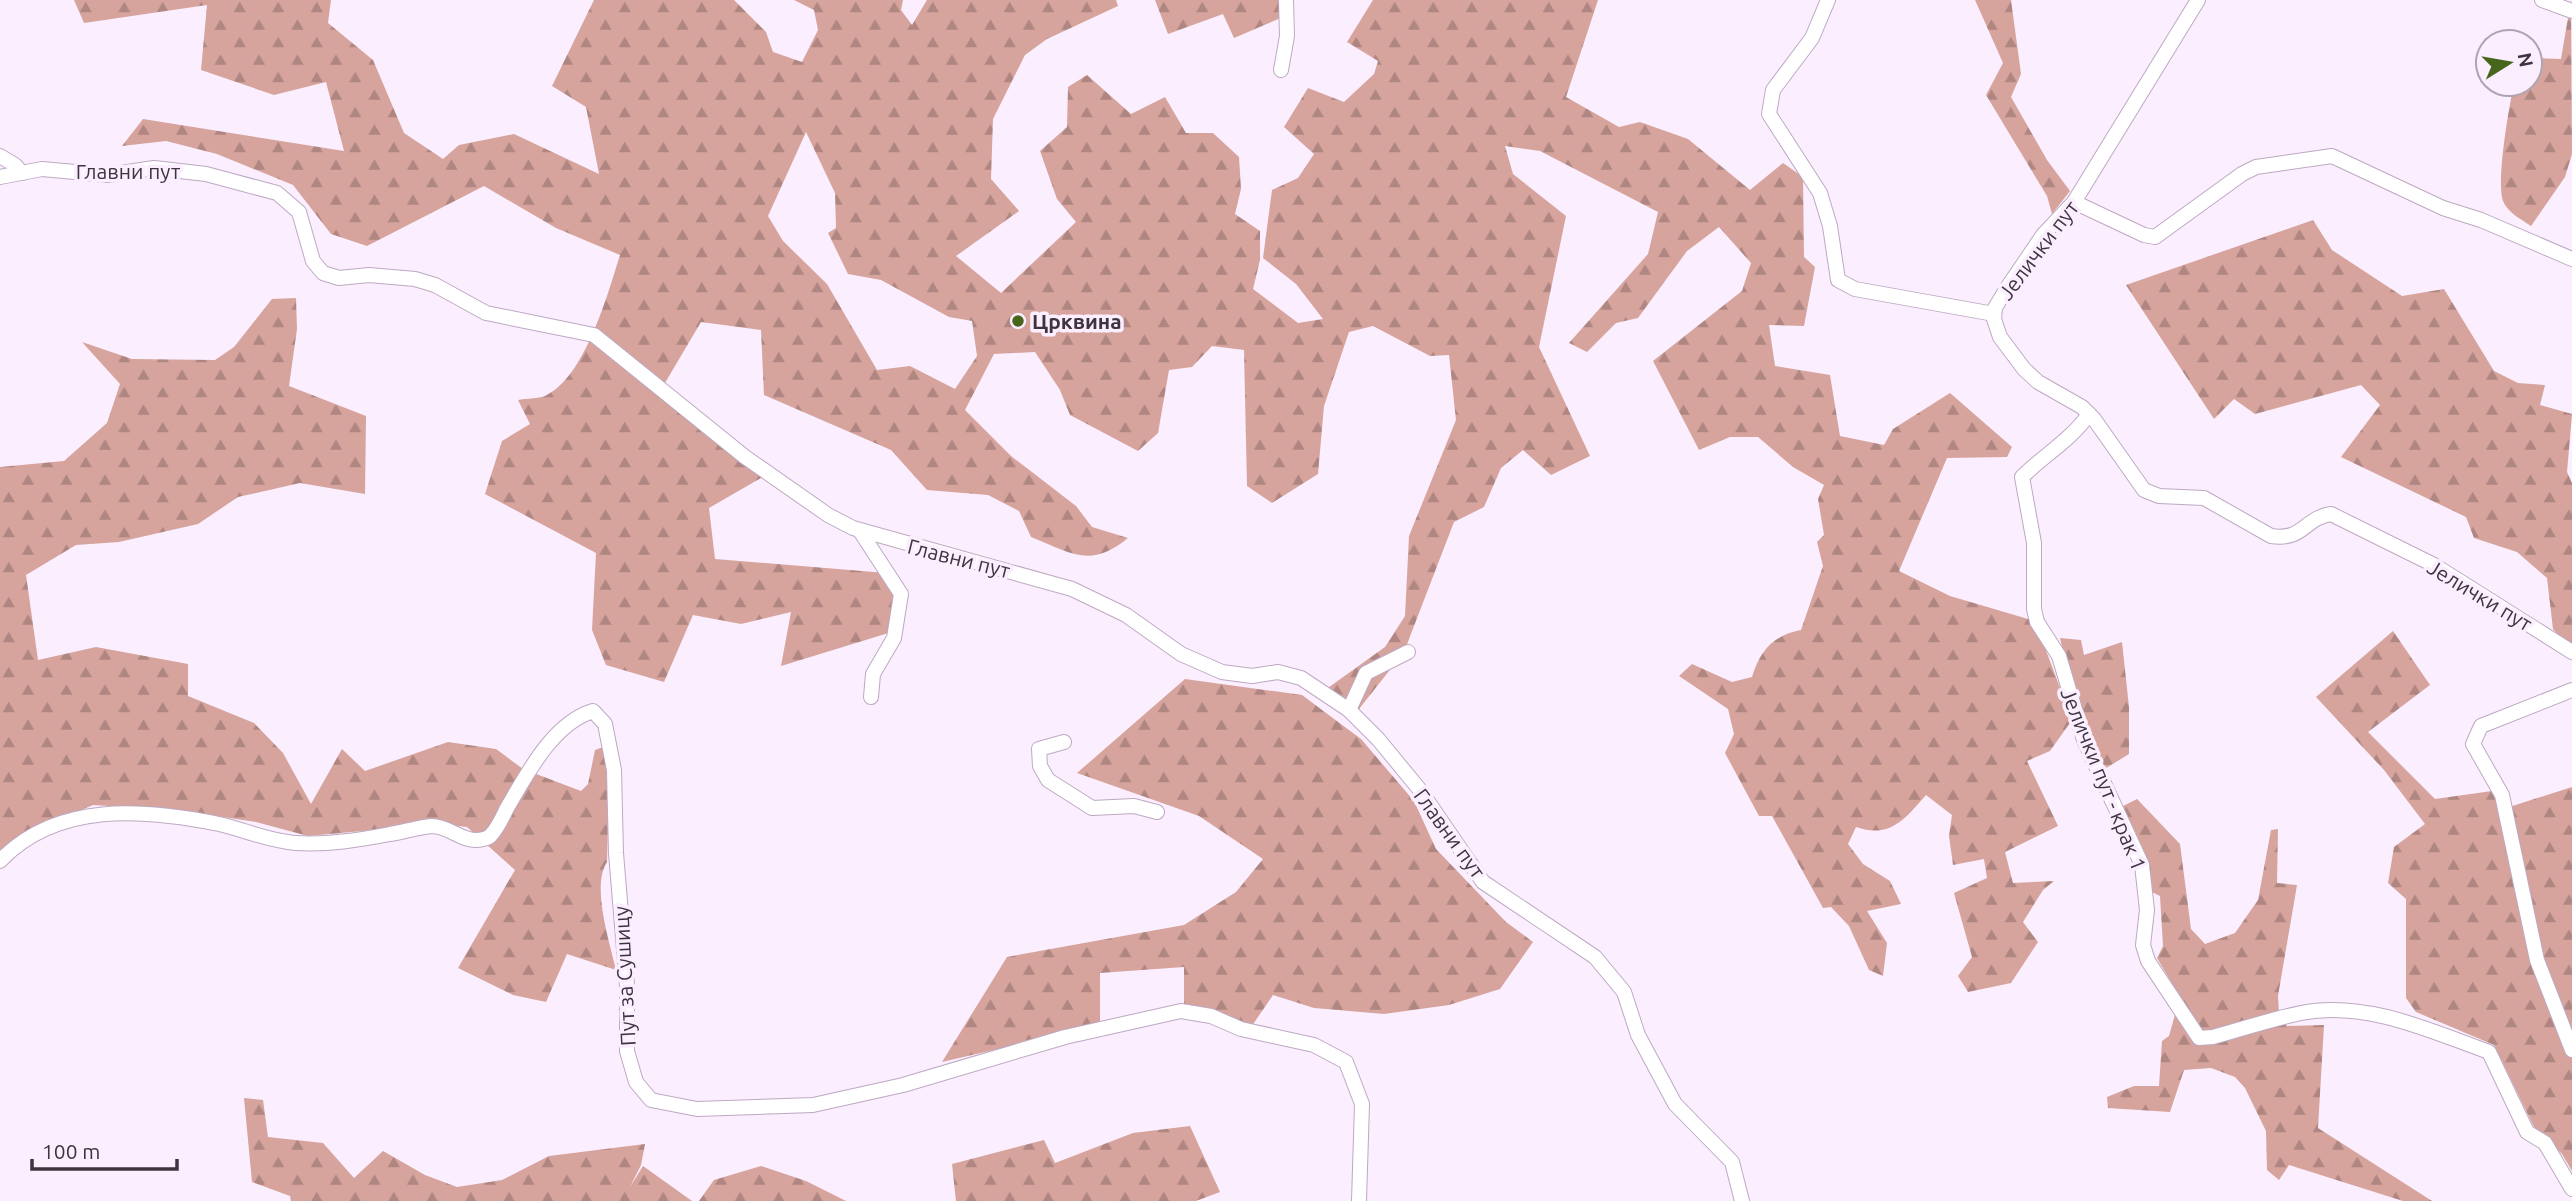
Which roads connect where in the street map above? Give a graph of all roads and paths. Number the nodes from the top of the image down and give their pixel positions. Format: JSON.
{"nodes":[{"id":1,"x":1286,"y":0,"type":"edge"},
{"id":2,"x":1828,"y":0,"type":"edge"},
{"id":3,"x":2199,"y":0,"type":"edge"},
{"id":4,"x":2542,"y":0,"type":"edge"},
{"id":5,"x":2572,"y":11,"type":"edge"},
{"id":6,"x":1281,"y":70,"type":"dead end"},
{"id":7,"x":0,"y":156,"type":"edge"},
{"id":8,"x":12,"y":175,"type":"edge"},
{"id":9,"x":2074,"y":202,"type":"junction"},
{"id":10,"x":2572,"y":259,"type":"edge"},
{"id":11,"x":1994,"y":314,"type":"junction"},
{"id":12,"x":2089,"y":414,"type":"junction"},
{"id":13,"x":860,"y":531,"type":"junction"},
{"id":14,"x":1408,"y":652,"type":"dead end"},
{"id":15,"x":2572,"y":652,"type":"edge"},
{"id":16,"x":2572,"y":690,"type":"edge"},
{"id":17,"x":871,"y":697,"type":"dead end"},
{"id":18,"x":1349,"y":710,"type":"junction"},
{"id":19,"x":1064,"y":742,"type":"dead end"},
{"id":20,"x":1157,"y":812,"type":"dead end"},
{"id":21,"x":0,"y":861,"type":"edge"},
{"id":22,"x":2572,"y":1051,"type":"edge"},
{"id":23,"x":2572,"y":1189,"type":"edge"},
{"id":24,"x":1359,"y":1201,"type":"edge"},
{"id":25,"x":1742,"y":1201,"type":"edge"}],
"edges":[{"from":1,"to":6,"type":"street"},
{"from":2,"to":11,"type":"street"},
{"from":3,"to":9,"type":"street","name":"Јелички пут"},
{"from":4,"to":5,"type":"street"},
{"from":7,"to":8,"type":"street","name":"Главни пут"},
{"from":8,"to":13,"type":"street","name":"Главни пут"},
{"from":9,"to":10,"type":"street"},
{"from":9,"to":11,"type":"street","name":"Јелички пут"},
{"from":11,"to":12,"type":"street","name":"Јелички пут"},
{"from":12,"to":15,"type":"street","name":"Јелички пут"},
{"from":12,"to":23,"type":"street","name":"Јелички пут - крак 1"},
{"from":13,"to":17,"type":"street"},
{"from":13,"to":18,"type":"street","name":"Главни пут"},
{"from":14,"to":18,"type":"street"},
{"from":16,"to":22,"type":"street"},
{"from":18,"to":25,"type":"street","name":"Главни пут"},
{"from":19,"to":20,"type":"street"},
{"from":21,"to":24,"type":"street","name":"Пут за Сушицу"}]}
